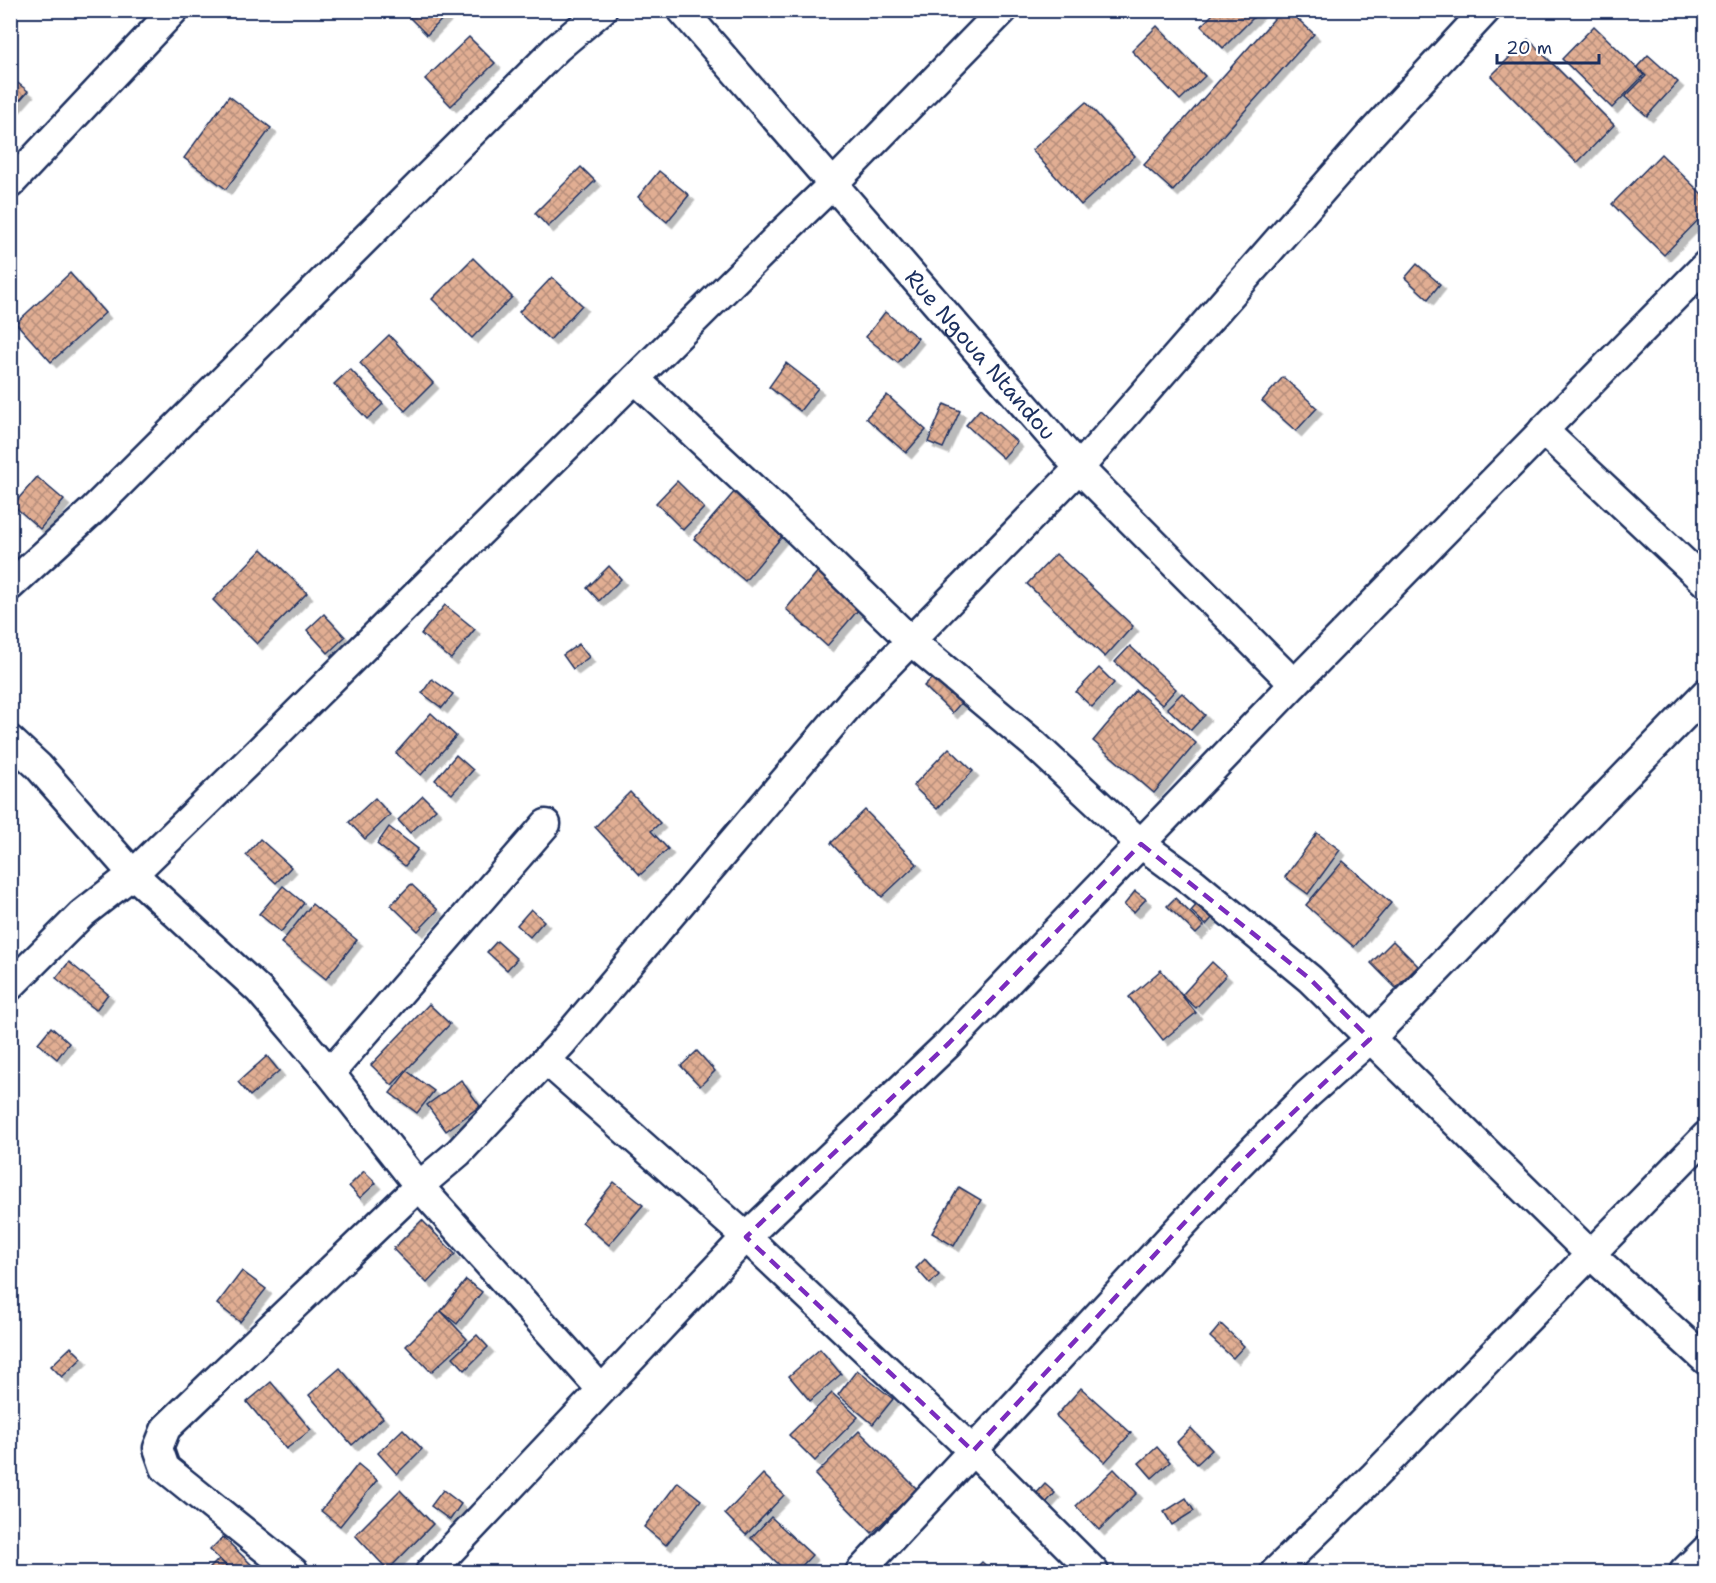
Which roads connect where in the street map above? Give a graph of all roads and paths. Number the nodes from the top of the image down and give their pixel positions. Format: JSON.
{"nodes":[{"id":1,"x":174,"y":10,"type":"edge"},
{"id":2,"x":602,"y":10,"type":"edge"},
{"id":3,"x":682,"y":10,"type":"edge"},
{"id":4,"x":1003,"y":10,"type":"edge"},
{"id":5,"x":1486,"y":10,"type":"edge"},
{"id":6,"x":10,"y":184,"type":"edge"},
{"id":7,"x":832,"y":185,"type":"junction"},
{"id":8,"x":1706,"y":265,"type":"edge"},
{"id":9,"x":634,"y":379,"type":"junction"},
{"id":10,"x":1543,"y":430,"type":"junction"},
{"id":11,"x":1079,"y":468,"type":"junction"},
{"id":12,"x":1706,"y":583,"type":"edge"},
{"id":13,"x":10,"y":586,"type":"edge"},
{"id":14,"x":911,"y":641,"type":"junction"},
{"id":15,"x":1294,"y":684,"type":"junction"},
{"id":16,"x":1706,"y":693,"type":"edge"},
{"id":17,"x":10,"y":740,"type":"edge"},
{"id":18,"x":546,"y":824,"type":"dead end"},
{"id":19,"x":1141,"y":844,"type":"junction"},
{"id":20,"x":133,"y":874,"type":"junction"},
{"id":21,"x":10,"y":986,"type":"edge"},
{"id":22,"x":1370,"y":1039,"type":"junction"},
{"id":23,"x":546,"y":1060,"type":"junction"},
{"id":24,"x":330,"y":1073,"type":"junction"},
{"id":25,"x":1706,"y":1136,"type":"edge"},
{"id":26,"x":419,"y":1186,"type":"junction"},
{"id":27,"x":746,"y":1237,"type":"junction"},
{"id":28,"x":1590,"y":1254,"type":"junction"},
{"id":29,"x":1706,"y":1360,"type":"edge"},
{"id":30,"x":601,"y":1389,"type":"junction"},
{"id":31,"x":973,"y":1451,"type":"junction"},
{"id":32,"x":1706,"y":1550,"type":"edge"},
{"id":33,"x":294,"y":1572,"type":"edge"},
{"id":34,"x":430,"y":1572,"type":"edge"},
{"id":35,"x":860,"y":1572,"type":"edge"},
{"id":36,"x":1094,"y":1572,"type":"edge"},
{"id":37,"x":1275,"y":1572,"type":"edge"},
{"id":38,"x":1684,"y":1572,"type":"edge"}],
"edges":[{"from":1,"to":6,"type":"street"},
{"from":2,"to":13,"type":"street"},
{"from":3,"to":7,"type":"street","name":"Rue Ngoua Ntandou"},
{"from":4,"to":7,"type":"street"},
{"from":5,"to":11,"type":"street"},
{"from":7,"to":9,"type":"street"},
{"from":7,"to":11,"type":"street","name":"Rue Ngoua Ntandou"},
{"from":8,"to":10,"type":"street"},
{"from":9,"to":14,"type":"street"},
{"from":9,"to":20,"type":"street"},
{"from":10,"to":12,"type":"street"},
{"from":10,"to":15,"type":"street"},
{"from":11,"to":14,"type":"street"},
{"from":11,"to":15,"type":"street","name":"Rue Ngoua Ntandou"},
{"from":14,"to":19,"type":"street"},
{"from":14,"to":23,"type":"street"},
{"from":15,"to":19,"type":"street"},
{"from":16,"to":22,"type":"street"},
{"from":17,"to":20,"type":"street"},
{"from":18,"to":24,"type":"street"},
{"from":19,"to":22,"type":"street"},
{"from":19,"to":27,"type":"street"},
{"from":20,"to":21,"type":"street"},
{"from":20,"to":24,"type":"street"},
{"from":22,"to":28,"type":"street"},
{"from":22,"to":31,"type":"street"},
{"from":23,"to":26,"type":"street"},
{"from":23,"to":27,"type":"street"},
{"from":24,"to":26,"type":"street"},
{"from":25,"to":28,"type":"street"},
{"from":26,"to":30,"type":"street"},
{"from":26,"to":33,"type":"street"},
{"from":27,"to":30,"type":"street"},
{"from":27,"to":31,"type":"street"},
{"from":28,"to":29,"type":"street"},
{"from":28,"to":37,"type":"street"},
{"from":30,"to":34,"type":"street"},
{"from":31,"to":35,"type":"street"},
{"from":31,"to":36,"type":"street"},
{"from":32,"to":38,"type":"street"}]}
